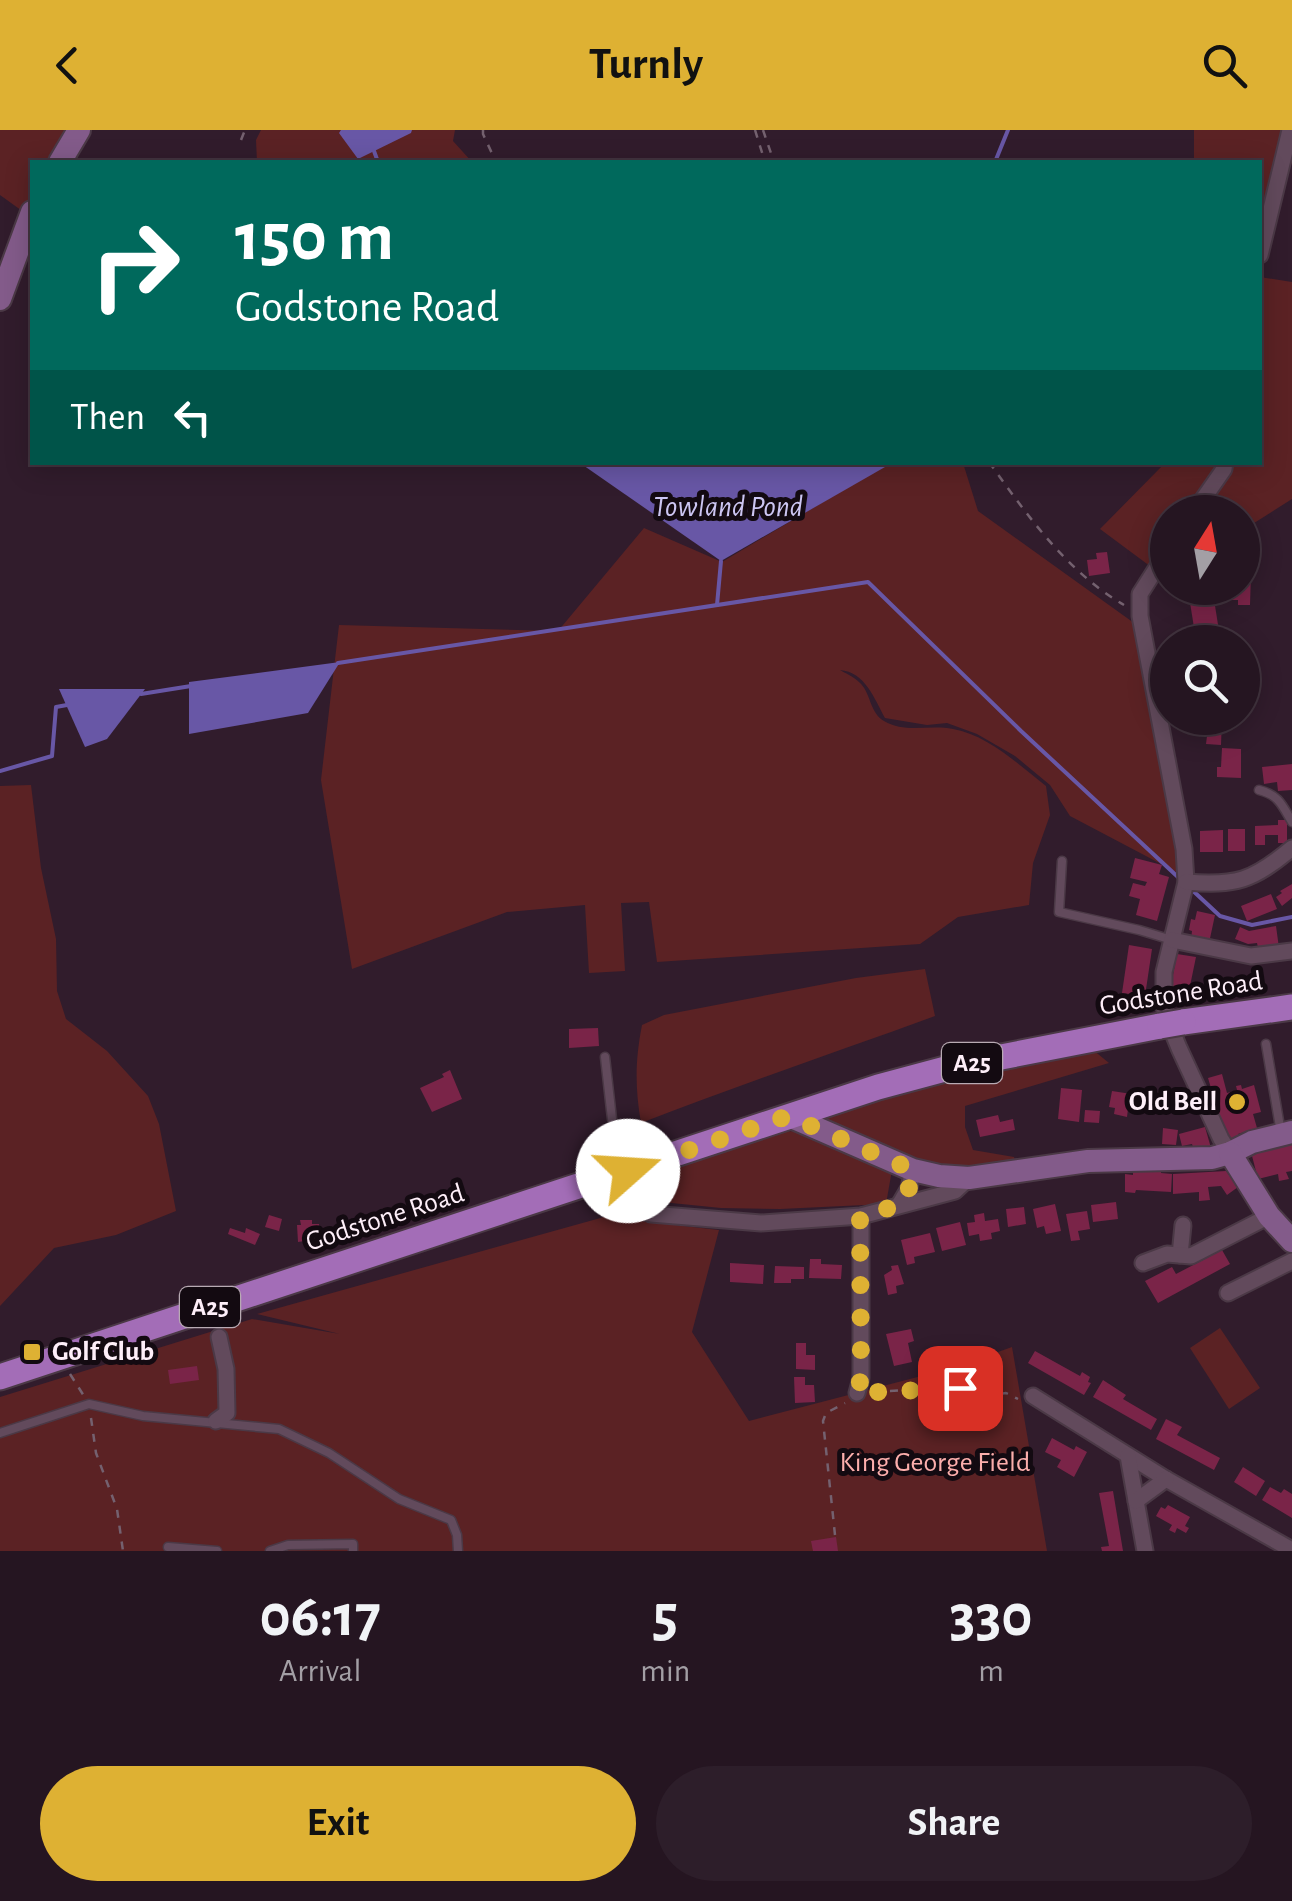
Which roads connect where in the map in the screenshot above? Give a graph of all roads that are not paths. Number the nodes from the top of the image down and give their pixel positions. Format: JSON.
{"nodes":[{"id":1,"x":79,"y":130,"type":"edge"},
{"id":2,"x":1290,"y":130,"type":"edge"},
{"id":3,"x":61,"y":160,"type":"edge"},
{"id":4,"x":30,"y":217,"type":"edge"},
{"id":5,"x":1262,"y":248,"type":"edge"},
{"id":6,"x":0,"y":299,"type":"edge"},
{"id":7,"x":1225,"y":465,"type":"edge"},
{"id":8,"x":1206,"y":495,"type":"edge"},
{"id":9,"x":1150,"y":578,"type":"edge"},
{"id":10,"x":1259,"y":790,"type":"dead end"},
{"id":11,"x":1292,"y":822,"type":"edge"},
{"id":12,"x":1292,"y":848,"type":"edge"},
{"id":13,"x":1062,"y":862,"type":"dead end"},
{"id":14,"x":1184,"y":888,"type":"junction"},
{"id":15,"x":1172,"y":940,"type":"junction"},
{"id":16,"x":1292,"y":950,"type":"edge"},
{"id":17,"x":1292,"y":1007,"type":"edge"},
{"id":18,"x":1266,"y":1044,"type":"dead end"},
{"id":19,"x":605,"y":1057,"type":"dead end"},
{"id":20,"x":788,"y":1116,"type":"junction"},
{"id":21,"x":1287,"y":1133,"type":"edge"},
{"id":22,"x":1230,"y":1153,"type":"junction"},
{"id":23,"x":913,"y":1170,"type":"junction"},
{"id":24,"x":633,"y":1177,"type":"junction"},
{"id":25,"x":969,"y":1178,"type":"junction"},
{"id":26,"x":900,"y":1205,"type":"junction"},
{"id":27,"x":651,"y":1214,"type":"road end"},
{"id":28,"x":860,"y":1216,"type":"junction"},
{"id":29,"x":1269,"y":1216,"type":"junction"},
{"id":30,"x":1183,"y":1225,"type":"dead end"},
{"id":31,"x":1292,"y":1242,"type":"edge"},
{"id":32,"x":1180,"y":1255,"type":"junction"},
{"id":33,"x":1292,"y":1261,"type":"edge"},
{"id":34,"x":1143,"y":1263,"type":"dead end"},
{"id":35,"x":1228,"y":1293,"type":"dead end"},
{"id":36,"x":219,"y":1337,"type":"dead end"},
{"id":37,"x":0,"y":1377,"type":"edge"},
{"id":38,"x":857,"y":1393,"type":"road end"},
{"id":39,"x":1034,"y":1396,"type":"road end"},
{"id":40,"x":216,"y":1421,"type":"junction"},
{"id":41,"x":0,"y":1434,"type":"edge"},
{"id":42,"x":1128,"y":1456,"type":"junction"},
{"id":43,"x":1166,"y":1479,"type":"junction"},
{"id":44,"x":1136,"y":1500,"type":"junction"},
{"id":45,"x":168,"y":1547,"type":"dead end"},
{"id":46,"x":1292,"y":1550,"type":"edge"},
{"id":47,"x":217,"y":1551,"type":"edge"},
{"id":48,"x":270,"y":1551,"type":"edge"},
{"id":49,"x":353,"y":1551,"type":"edge"},
{"id":50,"x":458,"y":1551,"type":"edge"},
{"id":51,"x":1145,"y":1551,"type":"edge"}],
"edges":[{"from":1,"to":3,"type":"street"},
{"from":2,"to":5,"type":"street"},
{"from":4,"to":6,"type":"street"},
{"from":7,"to":8,"type":"street"},
{"from":9,"to":14,"type":"street"},
{"from":10,"to":11,"type":"lane"},
{"from":12,"to":14,"type":"street"},
{"from":13,"to":15,"type":"lane"},
{"from":14,"to":15,"type":"street"},
{"from":15,"to":16,"type":"street"},
{"from":15,"to":22,"type":"street"},
{"from":17,"to":20,"type":"main road","name":"Godstone Road","number":"A25"},
{"from":18,"to":21,"type":"lane"},
{"from":19,"to":24,"type":"lane"},
{"from":20,"to":23,"type":"street"},
{"from":20,"to":24,"type":"main road","name":"Godstone Road","number":"A25"},
{"from":21,"to":22,"type":"street"},
{"from":22,"to":25,"type":"street"},
{"from":22,"to":29,"type":"street"},
{"from":23,"to":25,"type":"street"},
{"from":23,"to":26,"type":"street"},
{"from":24,"to":37,"type":"main road","name":"Godstone Road","number":"A25"},
{"from":25,"to":26,"type":"street"},
{"from":26,"to":28,"type":"street"},
{"from":27,"to":28,"type":"street"},
{"from":28,"to":38,"type":"street"},
{"from":29,"to":31,"type":"street"},
{"from":29,"to":32,"type":"street"},
{"from":30,"to":32,"type":"street"},
{"from":32,"to":34,"type":"street"},
{"from":33,"to":35,"type":"street"},
{"from":36,"to":40,"type":"street"},
{"from":39,"to":42,"type":"street"},
{"from":40,"to":41,"type":"lane"},
{"from":40,"to":50,"type":"lane"},
{"from":42,"to":43,"type":"street"},
{"from":42,"to":44,"type":"street"},
{"from":43,"to":44,"type":"street"},
{"from":43,"to":46,"type":"street"},
{"from":44,"to":51,"type":"street"},
{"from":45,"to":47,"type":"lane"},
{"from":48,"to":49,"type":"lane"}]}
